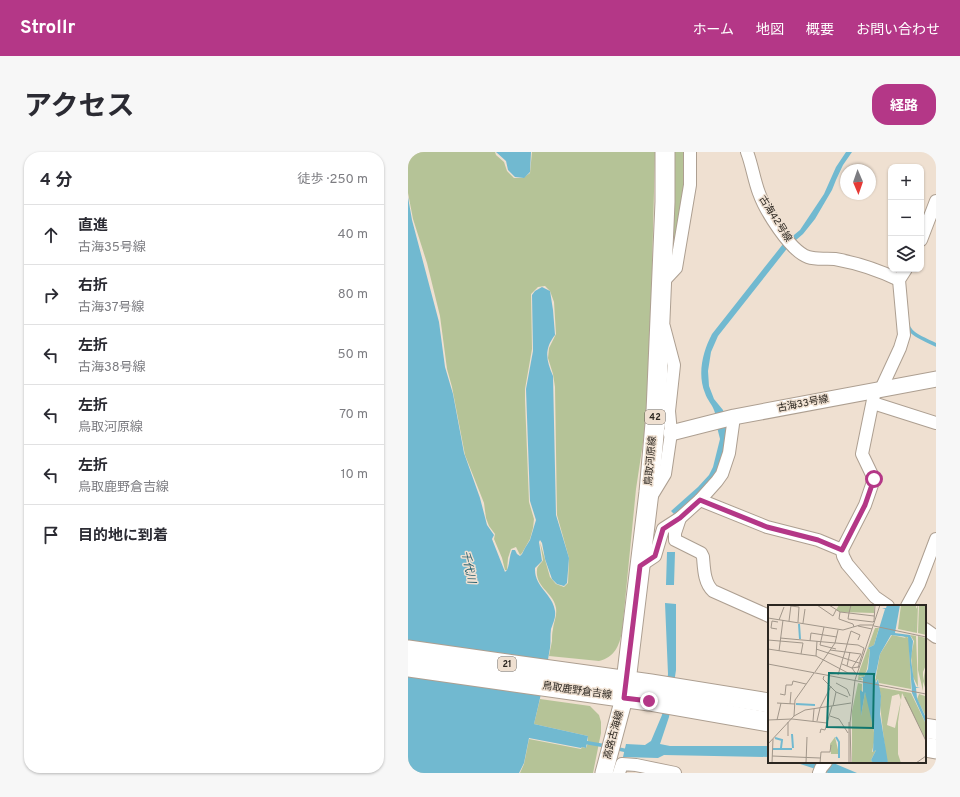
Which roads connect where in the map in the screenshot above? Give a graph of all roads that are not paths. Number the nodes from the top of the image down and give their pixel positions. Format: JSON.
{"nodes":[{"id":1,"x":665,"y":152,"type":"edge"},
{"id":2,"x":690,"y":152,"type":"edge"},
{"id":3,"x":747,"y":152,"type":"edge"},
{"id":4,"x":936,"y":201,"type":"edge"},
{"id":5,"x":923,"y":236,"type":"edge"},
{"id":6,"x":904,"y":272,"type":"edge"},
{"id":7,"x":899,"y":280,"type":"junction"},
{"id":8,"x":662,"y":283,"type":"junction"},
{"id":9,"x":660,"y":313,"type":"junction"},
{"id":10,"x":936,"y":379,"type":"edge"},
{"id":11,"x":876,"y":394,"type":"junction"},
{"id":12,"x":734,"y":417,"type":"junction"},
{"id":13,"x":936,"y":423,"type":"edge"},
{"id":14,"x":671,"y":433,"type":"junction"},
{"id":15,"x":700,"y":500,"type":"junction"},
{"id":16,"x":647,"y":505,"type":"junction"},
{"id":17,"x":680,"y":518,"type":"junction"},
{"id":18,"x":936,"y":539,"type":"edge"},
{"id":19,"x":842,"y":550,"type":"junction"},
{"id":20,"x":640,"y":566,"type":"junction"},
{"id":21,"x":872,"y":602,"type":"edge"},
{"id":22,"x":884,"y":605,"type":"edge"},
{"id":23,"x":908,"y":605,"type":"edge"},
{"id":24,"x":768,"y":616,"type":"edge"},
{"id":25,"x":926,"y":630,"type":"edge"},
{"id":26,"x":936,"y":636,"type":"edge"},
{"id":27,"x":408,"y":650,"type":"edge"},
{"id":28,"x":408,"y":667,"type":"edge"},
{"id":29,"x":604,"y":686,"type":"junction"},
{"id":30,"x":625,"y":689,"type":"junction"},
{"id":31,"x":662,"y":695,"type":"junction"},
{"id":32,"x":768,"y":703,"type":"edge"},
{"id":33,"x":768,"y":722,"type":"edge"},
{"id":34,"x":926,"y":728,"type":"edge"},
{"id":35,"x":936,"y":730,"type":"edge"},
{"id":36,"x":926,"y":747,"type":"edge"},
{"id":37,"x":936,"y":749,"type":"edge"},
{"id":38,"x":825,"y":763,"type":"edge"},
{"id":39,"x":623,"y":770,"type":"edge"},
{"id":40,"x":604,"y":773,"type":"edge"},
{"id":41,"x":675,"y":773,"type":"edge"},
{"id":42,"x":819,"y":773,"type":"edge"}],
"edges":[{"from":1,"to":8,"type":"main road","name":"鳥取河原線","number":"42"},
{"from":2,"to":8,"type":"street"},
{"from":3,"to":7,"type":"street","name":"古海42号線"},
{"from":4,"to":5,"type":"street"},
{"from":6,"to":7,"type":"street"},
{"from":7,"to":11,"type":"street"},
{"from":8,"to":9,"type":"main road","name":"鳥取河原線","number":"42"},
{"from":9,"to":14,"type":"street"},
{"from":9,"to":16,"type":"main road","name":"鳥取河原線","number":"42"},
{"from":10,"to":11,"type":"street","name":"古海33号線"},
{"from":11,"to":12,"type":"street","name":"古海33号線"},
{"from":11,"to":13,"type":"street"},
{"from":11,"to":19,"type":"street"},
{"from":12,"to":14,"type":"street","name":"古海33号線"},
{"from":12,"to":15,"type":"street"},
{"from":14,"to":16,"type":"street"},
{"from":15,"to":17,"type":"street"},
{"from":15,"to":19,"type":"street"},
{"from":16,"to":20,"type":"main road","name":"鳥取河原線","number":"42"},
{"from":17,"to":20,"type":"street"},
{"from":17,"to":24,"type":"street"},
{"from":18,"to":23,"type":"street"},
{"from":19,"to":21,"type":"street"},
{"from":20,"to":30,"type":"main road","name":"鳥取河原線","number":"42"},
{"from":21,"to":22,"type":"street"},
{"from":25,"to":26,"type":"street"},
{"from":27,"to":29,"type":"main road","name":"鳥取鹿野倉吉線","number":"21"},
{"from":28,"to":29,"type":"main road","name":"鳥取鹿野倉吉線","number":"21"},
{"from":29,"to":30,"type":"main road","name":"鳥取鹿野倉吉線","number":"21"},
{"from":30,"to":31,"type":"main road","name":"鳥取鹿野倉吉線","number":"21"},
{"from":30,"to":40,"type":"main road","name":"高路古海線"},
{"from":31,"to":32,"type":"main road","name":"鳥取鹿野倉吉線","number":"21"},
{"from":31,"to":33,"type":"main road","name":"鳥取鹿野倉吉線","number":"21"},
{"from":34,"to":35,"type":"main road"},
{"from":36,"to":37,"type":"main road"},
{"from":38,"to":42,"type":"street"},
{"from":39,"to":41,"type":"street"}]}
